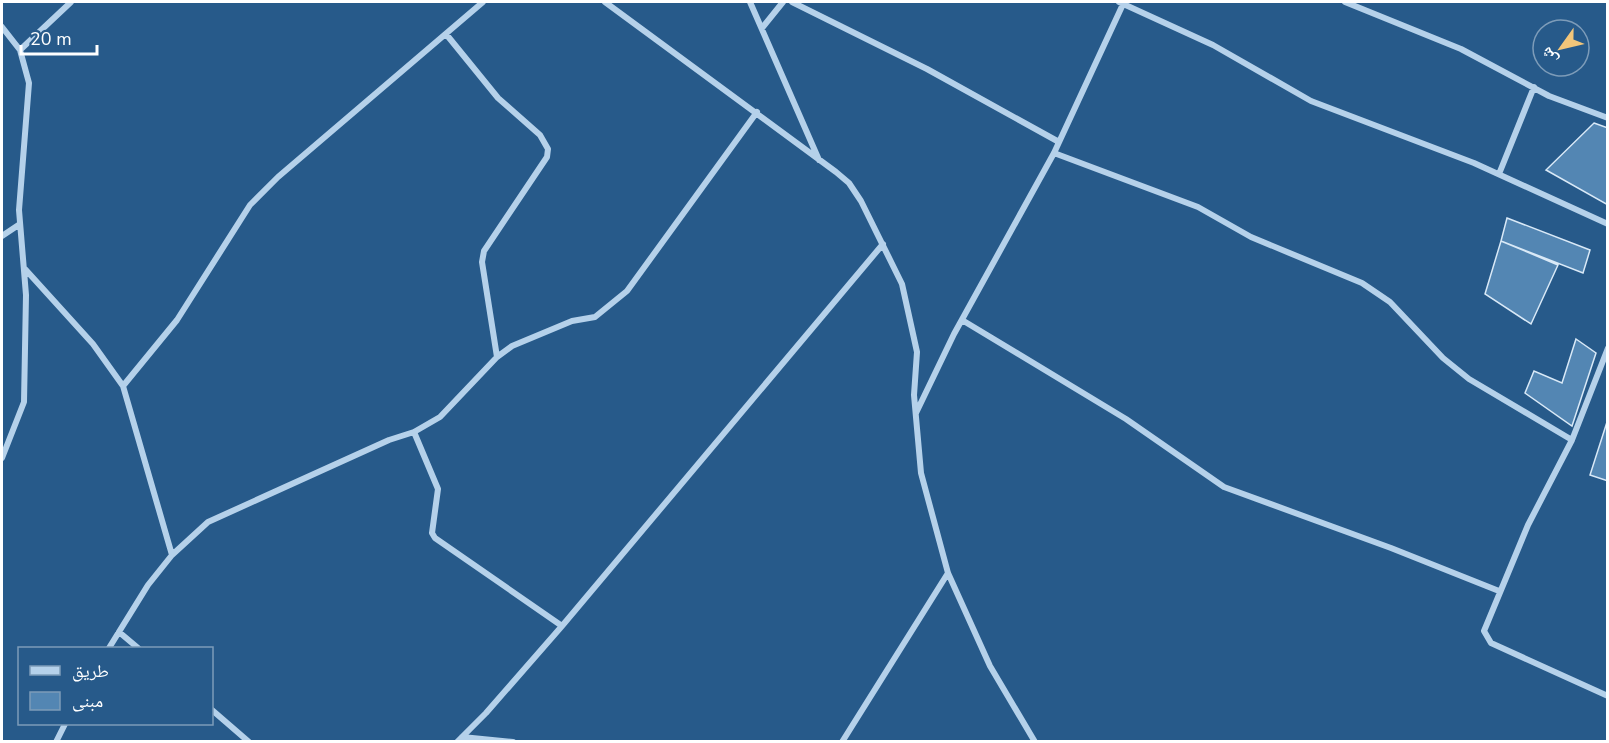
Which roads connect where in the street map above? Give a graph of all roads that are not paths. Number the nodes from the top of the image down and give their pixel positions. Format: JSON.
{"nodes":[{"id":1,"x":71,"y":2,"type":"edge"},
{"id":2,"x":483,"y":2,"type":"edge"},
{"id":3,"x":605,"y":2,"type":"edge"},
{"id":4,"x":750,"y":2,"type":"edge"},
{"id":5,"x":783,"y":2,"type":"edge"},
{"id":6,"x":792,"y":2,"type":"edge"},
{"id":7,"x":1122,"y":2,"type":"edge"},
{"id":8,"x":1345,"y":2,"type":"edge"},
{"id":9,"x":2,"y":27,"type":"edge"},
{"id":10,"x":762,"y":28,"type":"junction"},
{"id":11,"x":446,"y":34,"type":"junction"},
{"id":12,"x":20,"y":50,"type":"junction"},
{"id":13,"x":1534,"y":87,"type":"junction"},
{"id":14,"x":757,"y":112,"type":"junction"},
{"id":15,"x":1608,"y":118,"type":"edge"},
{"id":16,"x":1059,"y":142,"type":"junction"},
{"id":17,"x":1054,"y":153,"type":"junction"},
{"id":18,"x":819,"y":161,"type":"junction"},
{"id":19,"x":1499,"y":174,"type":"junction"},
{"id":20,"x":20,"y":224,"type":"junction"},
{"id":21,"x":1608,"y":224,"type":"edge"},
{"id":22,"x":2,"y":236,"type":"edge"},
{"id":23,"x":883,"y":244,"type":"junction"},
{"id":24,"x":24,"y":268,"type":"junction"},
{"id":25,"x":962,"y":320,"type":"junction"},
{"id":26,"x":1608,"y":348,"type":"edge"},
{"id":27,"x":497,"y":357,"type":"junction"},
{"id":28,"x":123,"y":386,"type":"junction"},
{"id":29,"x":916,"y":414,"type":"junction"},
{"id":30,"x":414,"y":432,"type":"junction"},
{"id":31,"x":1572,"y":440,"type":"junction"},
{"id":32,"x":2,"y":458,"type":"edge"},
{"id":33,"x":172,"y":555,"type":"junction"},
{"id":34,"x":948,"y":573,"type":"junction"},
{"id":35,"x":1499,"y":591,"type":"junction"},
{"id":36,"x":562,"y":626,"type":"junction"},
{"id":37,"x":119,"y":632,"type":"junction"},
{"id":38,"x":109,"y":647,"type":"edge"},
{"id":39,"x":137,"y":647,"type":"edge"},
{"id":40,"x":1608,"y":696,"type":"edge"},
{"id":41,"x":213,"y":711,"type":"edge"},
{"id":42,"x":64,"y":725,"type":"edge"},
{"id":43,"x":459,"y":739,"type":"edge"},
{"id":44,"x":56,"y":741,"type":"edge"},
{"id":45,"x":249,"y":741,"type":"edge"},
{"id":46,"x":513,"y":741,"type":"edge"},
{"id":47,"x":842,"y":741,"type":"edge"},
{"id":48,"x":1035,"y":741,"type":"edge"}],
"edges":[{"from":1,"to":12,"type":"street"},
{"from":2,"to":11,"type":"street"},
{"from":3,"to":14,"type":"street"},
{"from":4,"to":10,"type":"street"},
{"from":5,"to":10,"type":"street"},
{"from":6,"to":16,"type":"street"},
{"from":7,"to":16,"type":"street"},
{"from":7,"to":19,"type":"street"},
{"from":8,"to":13,"type":"street"},
{"from":9,"to":12,"type":"street"},
{"from":10,"to":18,"type":"street"},
{"from":11,"to":27,"type":"street"},
{"from":11,"to":28,"type":"street"},
{"from":12,"to":20,"type":"street"},
{"from":13,"to":15,"type":"street"},
{"from":13,"to":19,"type":"street"},
{"from":14,"to":18,"type":"street"},
{"from":14,"to":27,"type":"street"},
{"from":16,"to":17,"type":"street"},
{"from":17,"to":25,"type":"street"},
{"from":17,"to":31,"type":"street"},
{"from":18,"to":23,"type":"street"},
{"from":19,"to":21,"type":"street"},
{"from":20,"to":22,"type":"street"},
{"from":20,"to":24,"type":"street"},
{"from":23,"to":29,"type":"street"},
{"from":23,"to":36,"type":"street"},
{"from":24,"to":28,"type":"street"},
{"from":24,"to":32,"type":"street"},
{"from":25,"to":29,"type":"street"},
{"from":25,"to":35,"type":"street"},
{"from":26,"to":31,"type":"street"},
{"from":27,"to":30,"type":"street"},
{"from":28,"to":33,"type":"street"},
{"from":29,"to":34,"type":"street"},
{"from":30,"to":33,"type":"street"},
{"from":30,"to":36,"type":"street"},
{"from":31,"to":35,"type":"street"},
{"from":33,"to":37,"type":"street"},
{"from":34,"to":47,"type":"street"},
{"from":34,"to":48,"type":"street"},
{"from":35,"to":40,"type":"street"},
{"from":36,"to":43,"type":"street"},
{"from":37,"to":38,"type":"street"},
{"from":37,"to":39,"type":"street"},
{"from":41,"to":45,"type":"street"},
{"from":42,"to":44,"type":"street"},
{"from":43,"to":46,"type":"street"}]}
